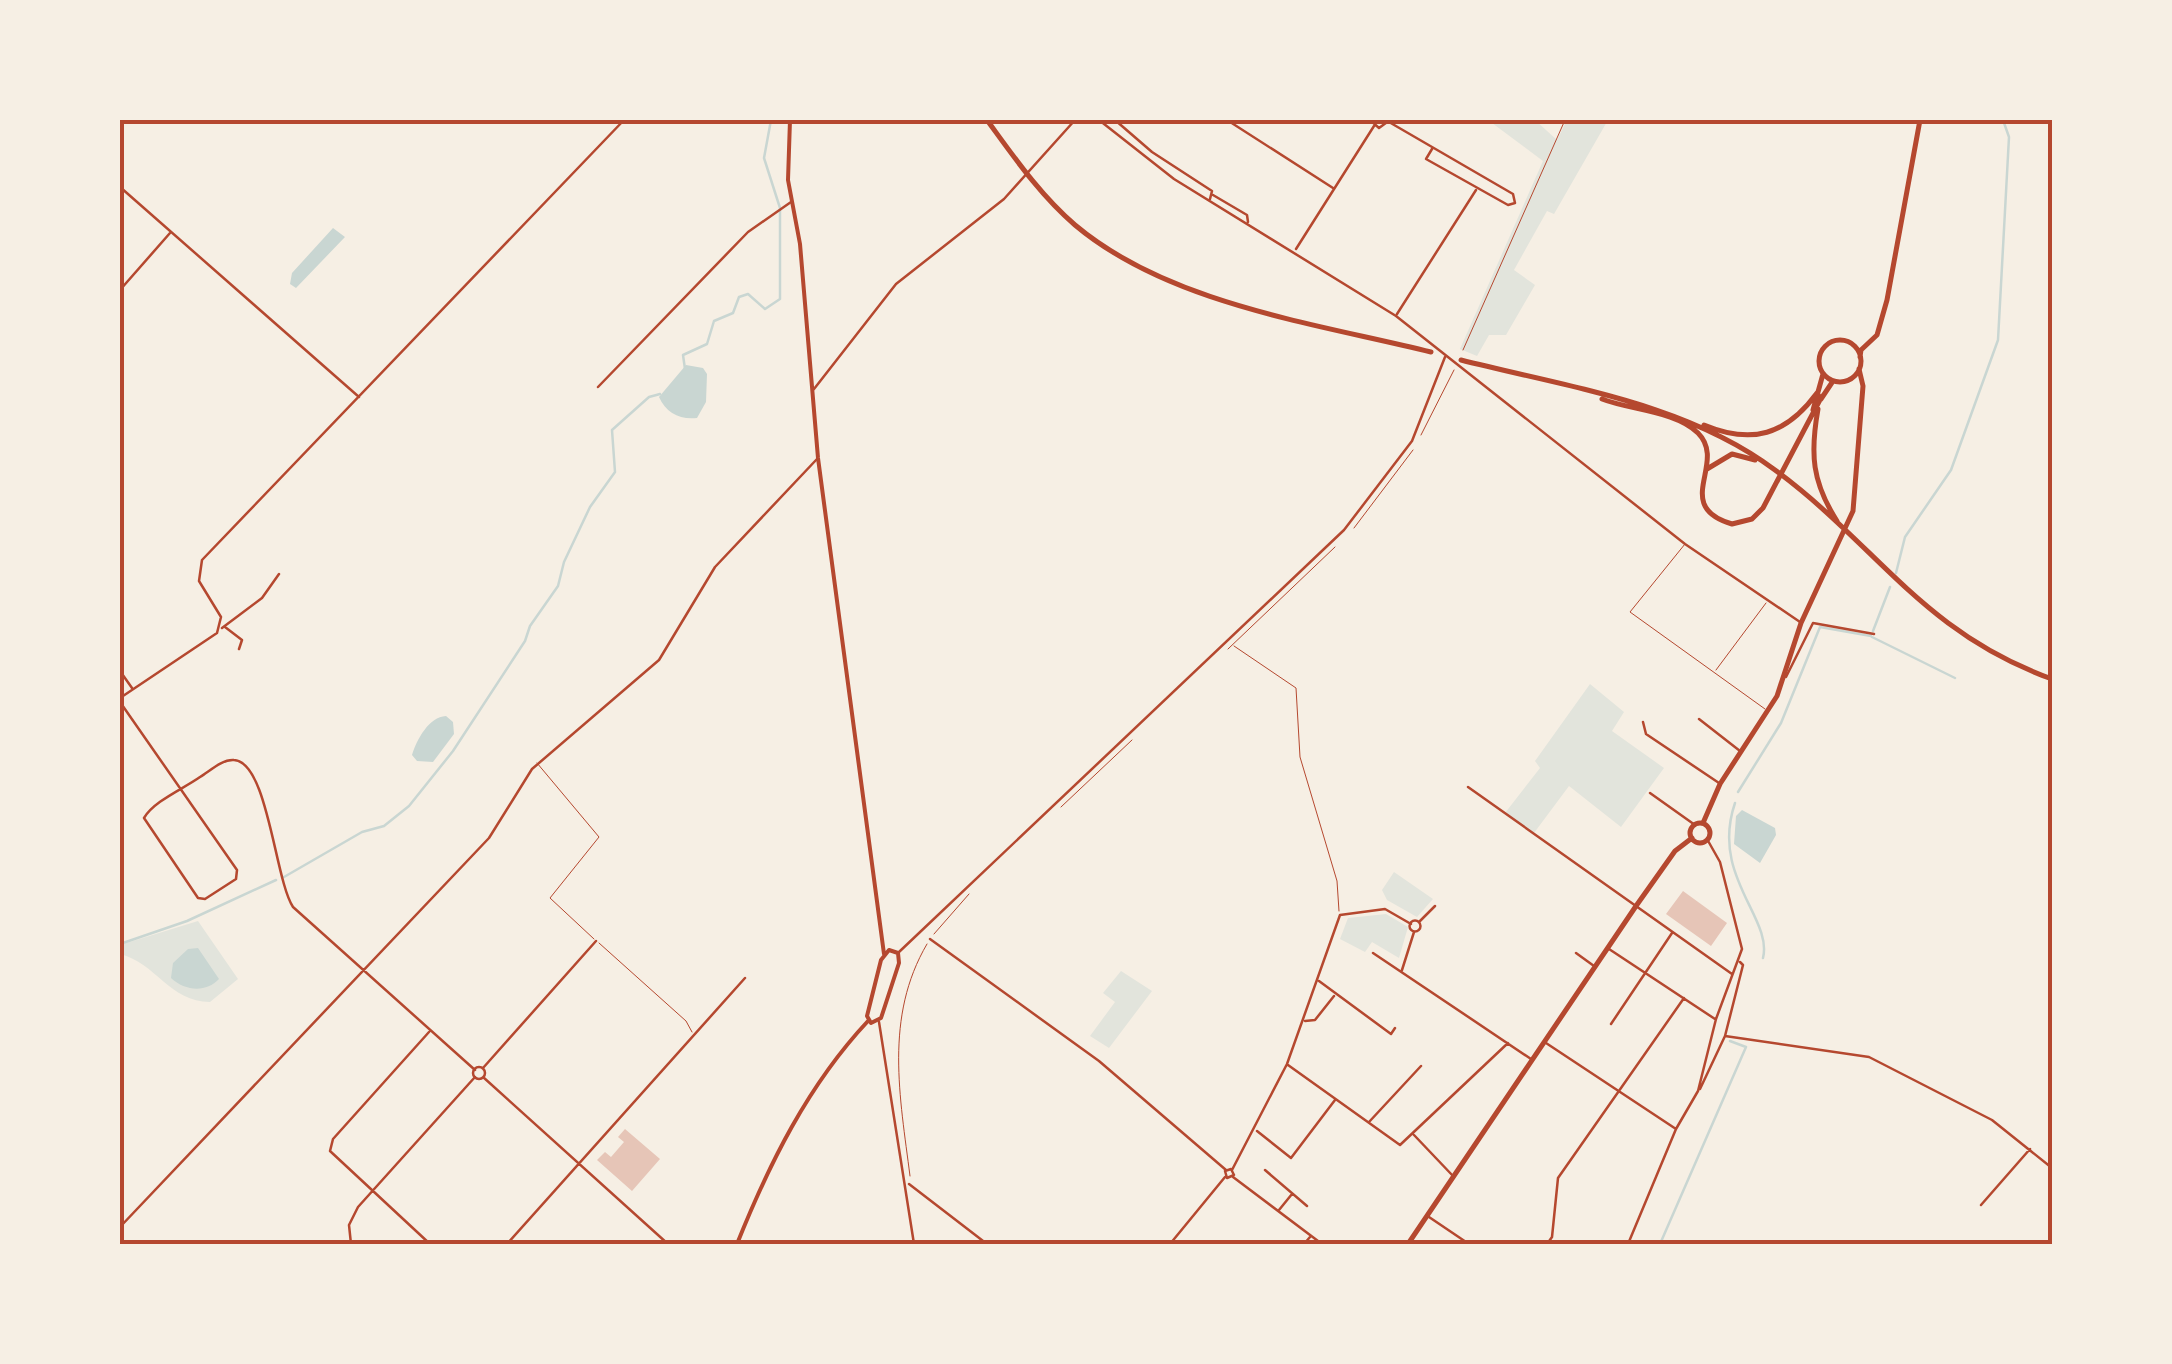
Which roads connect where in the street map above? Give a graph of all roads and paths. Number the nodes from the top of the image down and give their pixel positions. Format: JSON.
{"nodes":[{"id":1,"x":624,"y":120,"type":"edge"},
{"id":2,"x":790,"y":120,"type":"edge"},
{"id":3,"x":987,"y":120,"type":"edge"},
{"id":4,"x":1076,"y":120,"type":"edge"},
{"id":5,"x":1099,"y":120,"type":"edge"},
{"id":6,"x":1114,"y":120,"type":"edge"},
{"id":7,"x":1227,"y":120,"type":"edge"},
{"id":8,"x":1370,"y":120,"type":"edge"},
{"id":9,"x":1564,"y":120,"type":"edge"},
{"id":10,"x":1920,"y":120,"type":"edge"},
{"id":11,"x":1390,"y":121,"type":"edge"},
{"id":12,"x":1374,"y":126,"type":"junction"},
{"id":13,"x":1137,"y":140,"type":"junction"},
{"id":14,"x":1131,"y":148,"type":"junction"},
{"id":15,"x":1432,"y":149,"type":"junction"},
{"id":16,"x":120,"y":188,"type":"edge"},
{"id":17,"x":1334,"y":188,"type":"junction"},
{"id":18,"x":1477,"y":190,"type":"junction"},
{"id":19,"x":1213,"y":195,"type":"junction"},
{"id":20,"x":1210,"y":200,"type":"junction"},
{"id":21,"x":792,"y":202,"type":"junction"},
{"id":22,"x":1248,"y":224,"type":"junction"},
{"id":23,"x":171,"y":232,"type":"junction"},
{"id":24,"x":1295,"y":250,"type":"junction"},
{"id":25,"x":120,"y":290,"type":"edge"},
{"id":26,"x":1396,"y":316,"type":"junction"},
{"id":27,"x":1879,"y":329,"type":"junction"},
{"id":28,"x":1852,"y":344,"type":"junction"},
{"id":29,"x":1431,"y":352,"type":"dead end"},
{"id":30,"x":1446,"y":356,"type":"junction"},
{"id":31,"x":1860,"y":357,"type":"junction"},
{"id":32,"x":1461,"y":358,"type":"joint"},
{"id":33,"x":1859,"y":369,"type":"junction"},
{"id":34,"x":1454,"y":370,"type":"dead end"},
{"id":35,"x":1823,"y":374,"type":"junction"},
{"id":36,"x":1833,"y":381,"type":"junction"},
{"id":37,"x":1846,"y":381,"type":"junction"},
{"id":38,"x":598,"y":386,"type":"dead end"},
{"id":39,"x":813,"y":390,"type":"junction"},
{"id":40,"x":1585,"y":392,"type":"junction"},
{"id":41,"x":1820,"y":394,"type":"junction"},
{"id":42,"x":1862,"y":396,"type":"junction"},
{"id":43,"x":359,"y":397,"type":"junction"},
{"id":44,"x":1657,"y":411,"type":"junction"},
{"id":45,"x":818,"y":458,"type":"junction"},
{"id":46,"x":1773,"y":468,"type":"junction"},
{"id":47,"x":1705,"y":472,"type":"junction"},
{"id":48,"x":1842,"y":528,"type":"junction"},
{"id":49,"x":1685,"y":544,"type":"junction"},
{"id":50,"x":279,"y":574,"type":"dead end"},
{"id":51,"x":1766,"y":603,"type":"junction"},
{"id":52,"x":1801,"y":623,"type":"junction"},
{"id":53,"x":222,"y":628,"type":"junction"},
{"id":54,"x":1872,"y":633,"type":"dead end"},
{"id":55,"x":1230,"y":643,"type":"junction"},
{"id":56,"x":239,"y":649,"type":"dead end"},
{"id":57,"x":1218,"y":657,"type":"dead end"},
{"id":58,"x":120,"y":671,"type":"edge"},
{"id":59,"x":1714,"y":673,"type":"junction"},
{"id":60,"x":2052,"y":678,"type":"edge"},
{"id":61,"x":1782,"y":682,"type":"junction"},
{"id":62,"x":133,"y":690,"type":"junction"},
{"id":63,"x":120,"y":700,"type":"edge"},
{"id":64,"x":1768,"y":711,"type":"junction"},
{"id":65,"x":1699,"y":718,"type":"dead end"},
{"id":66,"x":1644,"y":722,"type":"dead end"},
{"id":67,"x":1139,"y":733,"type":"dead end"},
{"id":68,"x":1741,"y":752,"type":"junction"},
{"id":69,"x":537,"y":763,"type":"junction"},
{"id":70,"x":1720,"y":784,"type":"junction"},
{"id":71,"x":1468,"y":787,"type":"dead end"},
{"id":72,"x":180,"y":790,"type":"junction"},
{"id":73,"x":1650,"y":792,"type":"dead end"},
{"id":74,"x":1053,"y":814,"type":"dead end"},
{"id":75,"x":1699,"y":824,"type":"junction"},
{"id":76,"x":1692,"y":838,"type":"junction"},
{"id":77,"x":1707,"y":840,"type":"junction"},
{"id":78,"x":979,"y":884,"type":"dead end"},
{"id":79,"x":1435,"y":906,"type":"dead end"},
{"id":80,"x":1636,"y":906,"type":"junction"},
{"id":81,"x":1340,"y":915,"type":"junction"},
{"id":82,"x":1419,"y":922,"type":"junction"},
{"id":83,"x":1411,"y":924,"type":"junction"},
{"id":84,"x":1414,"y":932,"type":"junction"},
{"id":85,"x":1673,"y":932,"type":"junction"},
{"id":86,"x":930,"y":939,"type":"junction"},
{"id":87,"x":596,"y":940,"type":"junction"},
{"id":88,"x":1608,"y":948,"type":"junction"},
{"id":89,"x":1373,"y":953,"type":"dead end"},
{"id":90,"x":1576,"y":953,"type":"dead end"},
{"id":91,"x":884,"y":954,"type":"junction"},
{"id":92,"x":898,"y":954,"type":"junction"},
{"id":93,"x":1739,"y":961,"type":"junction"},
{"id":94,"x":1595,"y":967,"type":"junction"},
{"id":95,"x":362,"y":971,"type":"junction"},
{"id":96,"x":1401,"y":971,"type":"junction"},
{"id":97,"x":1646,"y":973,"type":"junction"},
{"id":98,"x":1734,"y":975,"type":"junction"},
{"id":99,"x":745,"y":978,"type":"dead end"},
{"id":100,"x":1318,"y":980,"type":"junction"},
{"id":101,"x":1336,"y":993,"type":"junction"},
{"id":102,"x":1684,"y":998,"type":"junction"},
{"id":103,"x":1716,"y":1019,"type":"junction"},
{"id":104,"x":1304,"y":1020,"type":"junction"},
{"id":105,"x":878,"y":1021,"type":"junction"},
{"id":106,"x":868,"y":1022,"type":"junction"},
{"id":107,"x":1611,"y":1024,"type":"dead end"},
{"id":108,"x":1395,"y":1028,"type":"dead end"},
{"id":109,"x":430,"y":1030,"type":"junction"},
{"id":110,"x":692,"y":1032,"type":"junction"},
{"id":111,"x":1726,"y":1036,"type":"junction"},
{"id":112,"x":1545,"y":1042,"type":"junction"},
{"id":113,"x":1508,"y":1043,"type":"junction"},
{"id":114,"x":1532,"y":1060,"type":"junction"},
{"id":115,"x":1287,"y":1064,"type":"junction"},
{"id":116,"x":1421,"y":1066,"type":"dead end"},
{"id":117,"x":483,"y":1068,"type":"junction"},
{"id":118,"x":475,"y":1070,"type":"junction"},
{"id":119,"x":475,"y":1078,"type":"junction"},
{"id":120,"x":484,"y":1078,"type":"junction"},
{"id":121,"x":1616,"y":1090,"type":"junction"},
{"id":122,"x":1698,"y":1091,"type":"junction"},
{"id":123,"x":1336,"y":1099,"type":"junction"},
{"id":124,"x":1368,"y":1123,"type":"junction"},
{"id":125,"x":1255,"y":1129,"type":"junction"},
{"id":126,"x":1676,"y":1129,"type":"junction"},
{"id":127,"x":1412,"y":1134,"type":"junction"},
{"id":128,"x":2031,"y":1148,"type":"junction"},
{"id":129,"x":579,"y":1164,"type":"junction"},
{"id":130,"x":2052,"y":1168,"type":"edge"},
{"id":131,"x":1226,"y":1170,"type":"junction"},
{"id":132,"x":1232,"y":1170,"type":"junction"},
{"id":133,"x":1265,"y":1170,"type":"dead end"},
{"id":134,"x":1226,"y":1177,"type":"junction"},
{"id":135,"x":1233,"y":1177,"type":"junction"},
{"id":136,"x":1455,"y":1178,"type":"junction"},
{"id":137,"x":910,"y":1184,"type":"junction"},
{"id":138,"x":372,"y":1192,"type":"junction"},
{"id":139,"x":1292,"y":1194,"type":"junction"},
{"id":140,"x":1981,"y":1205,"type":"dead end"},
{"id":141,"x":1307,"y":1206,"type":"dead end"},
{"id":142,"x":1278,"y":1211,"type":"junction"},
{"id":143,"x":1427,"y":1216,"type":"junction"},
{"id":144,"x":120,"y":1227,"type":"edge"},
{"id":145,"x":1310,"y":1236,"type":"junction"},
{"id":146,"x":351,"y":1244,"type":"edge"},
{"id":147,"x":430,"y":1244,"type":"edge"},
{"id":148,"x":507,"y":1244,"type":"edge"},
{"id":149,"x":668,"y":1244,"type":"edge"},
{"id":150,"x":737,"y":1244,"type":"edge"},
{"id":151,"x":914,"y":1244,"type":"edge"},
{"id":152,"x":988,"y":1244,"type":"edge"},
{"id":153,"x":1170,"y":1244,"type":"edge"},
{"id":154,"x":1304,"y":1244,"type":"edge"},
{"id":155,"x":1322,"y":1244,"type":"edge"},
{"id":156,"x":1408,"y":1244,"type":"edge"},
{"id":157,"x":1469,"y":1244,"type":"edge"},
{"id":158,"x":1547,"y":1244,"type":"edge"},
{"id":159,"x":1628,"y":1244,"type":"edge"}],
"edges":[{"from":1,"to":43,"type":"street"},
{"from":2,"to":21,"type":"street"},
{"from":3,"to":29,"type":"main road"},
{"from":4,"to":39,"type":"street"},
{"from":5,"to":14,"type":"street"},
{"from":6,"to":13,"type":"street"},
{"from":7,"to":17,"type":"street"},
{"from":8,"to":12,"type":"street"},
{"from":9,"to":32,"type":"path"},
{"from":10,"to":27,"type":"main road"},
{"from":11,"to":12,"type":"street"},
{"from":11,"to":15,"type":"street"},
{"from":12,"to":17,"type":"street"},
{"from":13,"to":14,"type":"street"},
{"from":13,"to":19,"type":"street"},
{"from":14,"to":20,"type":"street"},
{"from":15,"to":18,"type":"street"},
{"from":15,"to":18,"type":"street"},
{"from":16,"to":23,"type":"street"},
{"from":17,"to":24,"type":"street"},
{"from":18,"to":26,"type":"street"},
{"from":19,"to":20,"type":"street"},
{"from":19,"to":22,"type":"street"},
{"from":20,"to":22,"type":"street"},
{"from":21,"to":38,"type":"street"},
{"from":21,"to":39,"type":"street"},
{"from":22,"to":24,"type":"street"},
{"from":23,"to":25,"type":"street"},
{"from":23,"to":43,"type":"street"},
{"from":24,"to":26,"type":"street"},
{"from":26,"to":30,"type":"street"},
{"from":27,"to":28,"type":"main road"},
{"from":27,"to":31,"type":"main road"},
{"from":28,"to":31,"type":"main road"},
{"from":28,"to":35,"type":"main road"},
{"from":30,"to":49,"type":"street"},
{"from":30,"to":55,"type":"street"},
{"from":31,"to":33,"type":"main road"},
{"from":32,"to":40,"type":"main road"},
{"from":33,"to":37,"type":"main road"},
{"from":33,"to":42,"type":"main road"},
{"from":34,"to":55,"type":"path"},
{"from":35,"to":36,"type":"main road"},
{"from":35,"to":41,"type":"main road"},
{"from":36,"to":37,"type":"main road"},
{"from":36,"to":41,"type":"main road"},
{"from":37,"to":42,"type":"main road"},
{"from":39,"to":45,"type":"street"},
{"from":40,"to":44,"type":"main road"},
{"from":40,"to":47,"type":"main road"},
{"from":41,"to":44,"type":"main road"},
{"from":41,"to":47,"type":"main road"},
{"from":41,"to":48,"type":"main road"},
{"from":42,"to":52,"type":"main road"},
{"from":43,"to":53,"type":"street"},
{"from":44,"to":46,"type":"main road"},
{"from":45,"to":69,"type":"street"},
{"from":45,"to":91,"type":"street"},
{"from":46,"to":47,"type":"main road"},
{"from":46,"to":48,"type":"main road"},
{"from":48,"to":60,"type":"main road"},
{"from":49,"to":51,"type":"street"},
{"from":49,"to":59,"type":"lane"},
{"from":50,"to":53,"type":"street"},
{"from":51,"to":52,"type":"street"},
{"from":51,"to":59,"type":"lane"},
{"from":52,"to":61,"type":"main road"},
{"from":53,"to":56,"type":"street"},
{"from":53,"to":62,"type":"street"},
{"from":54,"to":61,"type":"street"},
{"from":55,"to":57,"type":"path"},
{"from":55,"to":81,"type":"path"},
{"from":55,"to":92,"type":"street"},
{"from":58,"to":62,"type":"street"},
{"from":59,"to":64,"type":"lane"},
{"from":61,"to":64,"type":"main road"},
{"from":62,"to":63,"type":"street"},
{"from":63,"to":72,"type":"street"},
{"from":64,"to":68,"type":"main road"},
{"from":65,"to":68,"type":"street"},
{"from":66,"to":70,"type":"street"},
{"from":67,"to":74,"type":"path"},
{"from":68,"to":70,"type":"main road"},
{"from":69,"to":87,"type":"lane"},
{"from":69,"to":95,"type":"street"},
{"from":70,"to":75,"type":"main road"},
{"from":71,"to":80,"type":"street"},
{"from":72,"to":72,"type":"street"},
{"from":72,"to":95,"type":"street"},
{"from":73,"to":75,"type":"street"},
{"from":75,"to":76,"type":"main road"},
{"from":75,"to":77,"type":"main road"},
{"from":76,"to":77,"type":"main road"},
{"from":76,"to":80,"type":"main road"},
{"from":77,"to":93,"type":"street"},
{"from":78,"to":86,"type":"path"},
{"from":79,"to":82,"type":"street"},
{"from":80,"to":85,"type":"street"},
{"from":80,"to":88,"type":"main road"},
{"from":81,"to":83,"type":"street"},
{"from":81,"to":100,"type":"street"},
{"from":82,"to":83,"type":"street"},
{"from":82,"to":84,"type":"street"},
{"from":83,"to":84,"type":"street"},
{"from":84,"to":96,"type":"street"},
{"from":85,"to":97,"type":"street"},
{"from":85,"to":98,"type":"street"},
{"from":86,"to":131,"type":"street"},
{"from":86,"to":137,"type":"path"},
{"from":87,"to":110,"type":"lane"},
{"from":87,"to":117,"type":"street"},
{"from":88,"to":94,"type":"main road"},
{"from":88,"to":97,"type":"street"},
{"from":89,"to":96,"type":"street"},
{"from":90,"to":94,"type":"street"},
{"from":91,"to":92,"type":"street"},
{"from":91,"to":106,"type":"street"},
{"from":92,"to":105,"type":"street"},
{"from":93,"to":98,"type":"street"},
{"from":93,"to":111,"type":"street"},
{"from":94,"to":112,"type":"main road"},
{"from":95,"to":109,"type":"street"},
{"from":95,"to":144,"type":"street"},
{"from":96,"to":113,"type":"street"},
{"from":97,"to":102,"type":"street"},
{"from":97,"to":107,"type":"street"},
{"from":98,"to":103,"type":"street"},
{"from":99,"to":110,"type":"street"},
{"from":100,"to":101,"type":"street"},
{"from":100,"to":104,"type":"street"},
{"from":101,"to":104,"type":"street"},
{"from":101,"to":108,"type":"street"},
{"from":102,"to":103,"type":"street"},
{"from":102,"to":121,"type":"street"},
{"from":103,"to":122,"type":"street"},
{"from":104,"to":115,"type":"street"},
{"from":105,"to":106,"type":"street"},
{"from":105,"to":137,"type":"street"},
{"from":106,"to":150,"type":"street"},
{"from":109,"to":118,"type":"street"},
{"from":109,"to":138,"type":"street"},
{"from":110,"to":129,"type":"street"},
{"from":111,"to":122,"type":"street"},
{"from":111,"to":128,"type":"street"},
{"from":112,"to":114,"type":"main road"},
{"from":112,"to":121,"type":"street"},
{"from":113,"to":114,"type":"street"},
{"from":113,"to":127,"type":"street"},
{"from":114,"to":136,"type":"main road"},
{"from":115,"to":123,"type":"street"},
{"from":115,"to":125,"type":"street"},
{"from":116,"to":124,"type":"street"},
{"from":117,"to":118,"type":"street"},
{"from":117,"to":120,"type":"street"},
{"from":118,"to":119,"type":"street"},
{"from":119,"to":120,"type":"street"},
{"from":119,"to":138,"type":"street"},
{"from":120,"to":129,"type":"street"},
{"from":121,"to":126,"type":"street"},
{"from":121,"to":158,"type":"street"},
{"from":122,"to":126,"type":"street"},
{"from":123,"to":124,"type":"street"},
{"from":123,"to":125,"type":"street"},
{"from":124,"to":127,"type":"street"},
{"from":125,"to":132,"type":"street"},
{"from":126,"to":159,"type":"street"},
{"from":127,"to":136,"type":"street"},
{"from":128,"to":130,"type":"street"},
{"from":128,"to":140,"type":"street"},
{"from":129,"to":148,"type":"street"},
{"from":129,"to":149,"type":"street"},
{"from":131,"to":132,"type":"street"},
{"from":131,"to":134,"type":"street"},
{"from":132,"to":135,"type":"street"},
{"from":133,"to":139,"type":"street"},
{"from":134,"to":135,"type":"street"},
{"from":134,"to":153,"type":"street"},
{"from":135,"to":142,"type":"street"},
{"from":136,"to":143,"type":"main road"},
{"from":137,"to":151,"type":"street"},
{"from":137,"to":152,"type":"street"},
{"from":138,"to":146,"type":"street"},
{"from":138,"to":147,"type":"street"},
{"from":139,"to":141,"type":"street"},
{"from":139,"to":142,"type":"street"},
{"from":142,"to":145,"type":"street"},
{"from":143,"to":156,"type":"main road"},
{"from":143,"to":157,"type":"street"},
{"from":145,"to":154,"type":"street"},
{"from":145,"to":155,"type":"street"}]}
